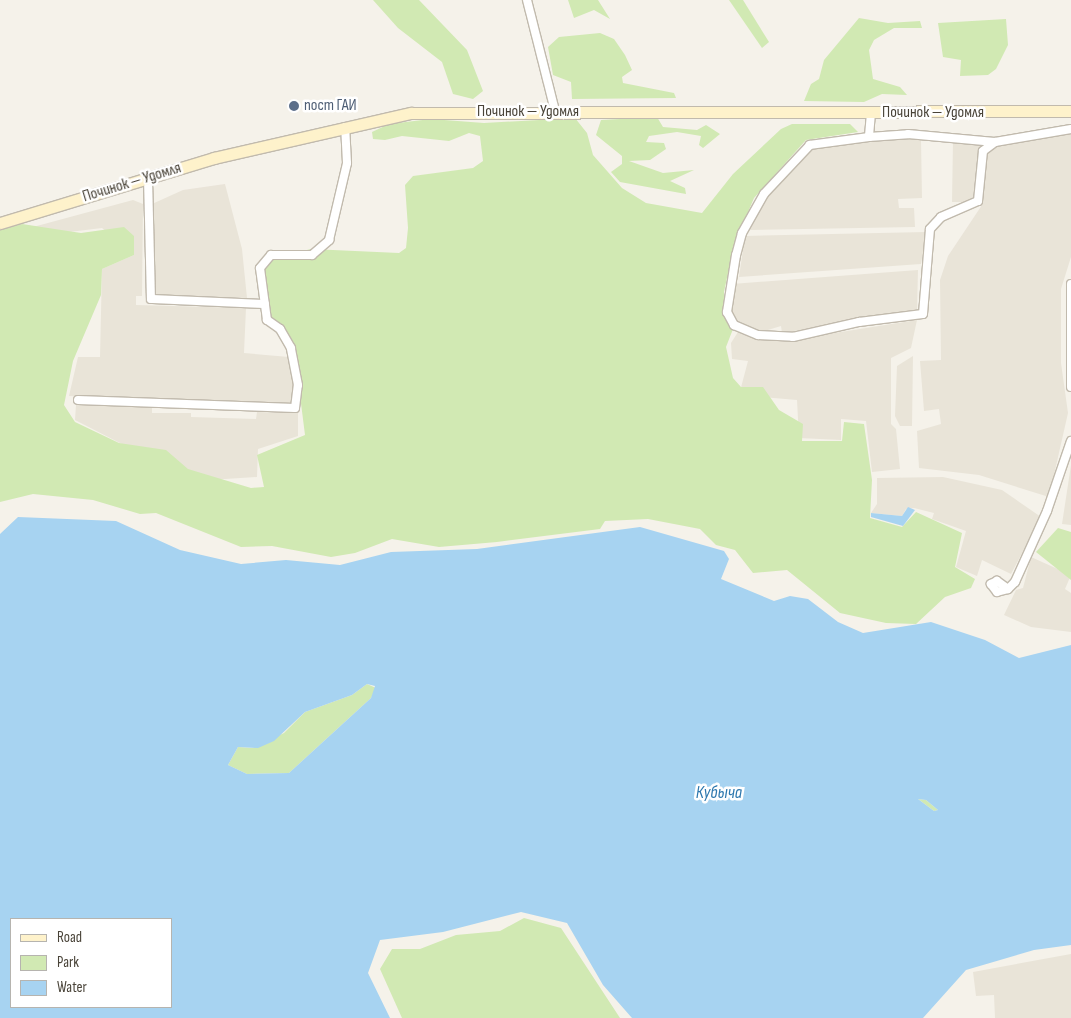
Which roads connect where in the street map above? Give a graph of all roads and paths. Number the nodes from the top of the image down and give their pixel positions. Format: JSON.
{"nodes":[{"id":1,"x":527,"y":0,"type":"edge"},
{"id":2,"x":555,"y":111,"type":"junction"},
{"id":3,"x":1071,"y":111,"type":"edge"},
{"id":4,"x":871,"y":113,"type":"junction"},
{"id":5,"x":345,"y":127,"type":"junction"},
{"id":6,"x":1071,"y":129,"type":"edge"},
{"id":7,"x":869,"y":137,"type":"junction"},
{"id":8,"x":995,"y":142,"type":"junction"},
{"id":9,"x":148,"y":178,"type":"junction"},
{"id":10,"x":0,"y":223,"type":"edge"},
{"id":11,"x":1071,"y":284,"type":"edge"},
{"id":12,"x":265,"y":304,"type":"junction"},
{"id":13,"x":1071,"y":387,"type":"edge"},
{"id":14,"x":78,"y":400,"type":"dead end"},
{"id":15,"x":1071,"y":445,"type":"edge"},
{"id":16,"x":1008,"y":589,"type":"dead end"}],
"edges":[{"from":1,"to":2,"type":"street"},
{"from":2,"to":4,"type":"main road","name":"Починок — Удомля"},
{"from":2,"to":5,"type":"main road","name":"Починок — Удомля"},
{"from":3,"to":4,"type":"main road","name":"Починок — Удомля"},
{"from":4,"to":7,"type":"street"},
{"from":5,"to":9,"type":"main road","name":"Починок — Удомля"},
{"from":5,"to":12,"type":"street"},
{"from":6,"to":8,"type":"street"},
{"from":7,"to":8,"type":"street"},
{"from":7,"to":8,"type":"street"},
{"from":9,"to":10,"type":"main road","name":"Починок — Удомля"},
{"from":9,"to":12,"type":"street"},
{"from":11,"to":13,"type":"street"},
{"from":12,"to":14,"type":"street"},
{"from":15,"to":16,"type":"street"}]}
